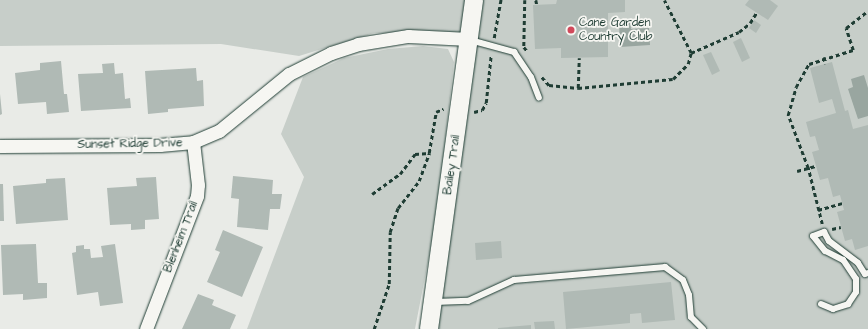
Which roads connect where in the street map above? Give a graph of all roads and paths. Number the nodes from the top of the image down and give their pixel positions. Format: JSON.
{"nodes":[{"id":1,"x":474,"y":0,"type":"edge"},
{"id":2,"x":525,"y":0,"type":"edge"},
{"id":3,"x":536,"y":0,"type":"edge"},
{"id":4,"x":664,"y":0,"type":"edge"},
{"id":5,"x":536,"y":5,"type":"dead end"},
{"id":6,"x":868,"y":11,"type":"edge"},
{"id":7,"x":757,"y":12,"type":"dead end"},
{"id":8,"x":469,"y":40,"type":"junction"},
{"id":9,"x":691,"y":53,"type":"junction"},
{"id":10,"x":530,"y":56,"type":"dead end"},
{"id":11,"x":824,"y":57,"type":"junction"},
{"id":12,"x":579,"y":58,"type":"dead end"},
{"id":13,"x":826,"y":64,"type":"dead end"},
{"id":14,"x":538,"y":72,"type":"dead end"},
{"id":15,"x":578,"y":88,"type":"junction"},
{"id":16,"x":540,"y":98,"type":"dead end"},
{"id":17,"x":193,"y":142,"type":"junction"},
{"id":18,"x":0,"y":146,"type":"edge"},
{"id":19,"x":429,"y":153,"type":"dead end"},
{"id":20,"x":816,"y":166,"type":"dead end"},
{"id":21,"x":808,"y":168,"type":"junction"},
{"id":22,"x":797,"y":171,"type":"dead end"},
{"id":23,"x":842,"y":203,"type":"dead end"},
{"id":24,"x":818,"y":210,"type":"junction"},
{"id":25,"x":824,"y":232,"type":"junction"},
{"id":26,"x":866,"y":274,"type":"edge"},
{"id":27,"x":856,"y":279,"type":"junction"},
{"id":28,"x":433,"y":302,"type":"junction"},
{"id":29,"x":821,"y":304,"type":"dead end"},
{"id":30,"x":146,"y":329,"type":"edge"},
{"id":31,"x":374,"y":329,"type":"edge"},
{"id":32,"x":429,"y":329,"type":"edge"},
{"id":33,"x":703,"y":329,"type":"edge"}],
"edges":[{"from":1,"to":8,"type":"street","name":"Bailey Trail"},
{"from":2,"to":10,"type":"path"},
{"from":3,"to":5,"type":"path"},
{"from":4,"to":9,"type":"path"},
{"from":6,"to":11,"type":"path"},
{"from":7,"to":9,"type":"path"},
{"from":8,"to":16,"type":"lane"},
{"from":8,"to":17,"type":"street","name":"Sunset Ridge Drive"},
{"from":8,"to":28,"type":"street","name":"Bailey Trail"},
{"from":9,"to":15,"type":"path"},
{"from":11,"to":13,"type":"path"},
{"from":11,"to":21,"type":"path"},
{"from":12,"to":15,"type":"path"},
{"from":14,"to":15,"type":"path"},
{"from":17,"to":18,"type":"street","name":"Sunset Ridge Drive"},
{"from":17,"to":30,"type":"street","name":"Blenheim Trail"},
{"from":19,"to":31,"type":"path"},
{"from":20,"to":21,"type":"path"},
{"from":21,"to":22,"type":"path"},
{"from":21,"to":24,"type":"path"},
{"from":23,"to":24,"type":"path"},
{"from":24,"to":25,"type":"path"},
{"from":25,"to":26,"type":"lane"},
{"from":25,"to":27,"type":"lane"},
{"from":26,"to":27,"type":"lane"},
{"from":27,"to":29,"type":"lane"},
{"from":28,"to":32,"type":"street","name":"Bailey Trail"},
{"from":28,"to":33,"type":"lane"}]}
